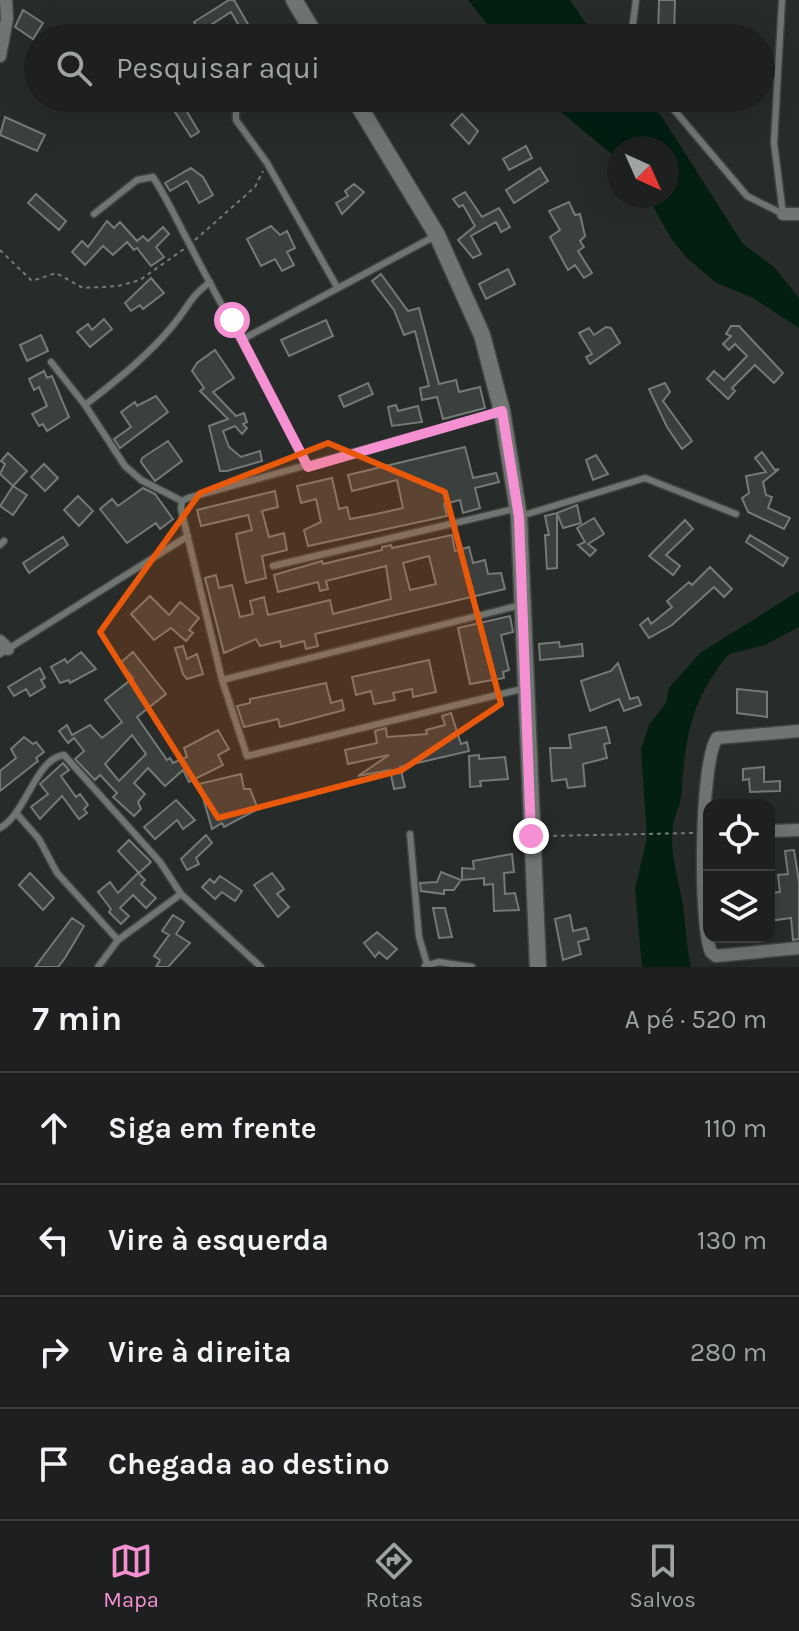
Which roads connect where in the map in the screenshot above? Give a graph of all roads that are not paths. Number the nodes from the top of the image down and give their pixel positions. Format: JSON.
{"nodes":[{"id":1,"x":6,"y":0,"type":"edge"},
{"id":2,"x":294,"y":0,"type":"edge"},
{"id":3,"x":636,"y":0,"type":"edge"},
{"id":4,"x":782,"y":0,"type":"edge"},
{"id":5,"x":4,"y":22,"type":"edge"},
{"id":6,"x":309,"y":24,"type":"edge"},
{"id":7,"x":633,"y":24,"type":"edge"},
{"id":8,"x":0,"y":56,"type":"edge"},
{"id":9,"x":236,"y":112,"type":"edge"},
{"id":10,"x":362,"y":112,"type":"edge"},
{"id":11,"x":676,"y":112,"type":"edge"},
{"id":12,"x":94,"y":214,"type":"dead end"},
{"id":13,"x":783,"y":214,"type":"junction"},
{"id":14,"x":799,"y":214,"type":"edge"},
{"id":15,"x":437,"y":235,"type":"junction"},
{"id":16,"x":210,"y":282,"type":"junction"},
{"id":17,"x":337,"y":287,"type":"junction"},
{"id":18,"x":243,"y":339,"type":"junction"},
{"id":19,"x":51,"y":362,"type":"dead end"},
{"id":20,"x":85,"y":405,"type":"junction"},
{"id":21,"x":502,"y":411,"type":"junction"},
{"id":22,"x":308,"y":467,"type":"junction"},
{"id":23,"x":182,"y":501,"type":"junction"},
{"id":24,"x":519,"y":512,"type":"junction"},
{"id":25,"x":736,"y":514,"type":"dead end"},
{"id":26,"x":188,"y":536,"type":"junction"},
{"id":27,"x":273,"y":566,"type":"dead end"},
{"id":28,"x":523,"y":604,"type":"junction"},
{"id":29,"x":3,"y":648,"type":"edge"},
{"id":30,"x":222,"y":680,"type":"junction"},
{"id":31,"x":526,"y":688,"type":"junction"},
{"id":32,"x":799,"y":731,"type":"edge"},
{"id":33,"x":705,"y":799,"type":"edge"},
{"id":34,"x":17,"y":814,"type":"junction"},
{"id":35,"x":0,"y":828,"type":"edge"},
{"id":36,"x":799,"y":830,"type":"edge"},
{"id":37,"x":775,"y":831,"type":"edge"},
{"id":38,"x":410,"y":834,"type":"dead end"},
{"id":39,"x":708,"y":871,"type":"edge"},
{"id":40,"x":181,"y":894,"type":"junction"},
{"id":41,"x":118,"y":940,"type":"junction"},
{"id":42,"x":799,"y":948,"type":"edge"},
{"id":43,"x":426,"y":965,"type":"edge"},
{"id":44,"x":98,"y":967,"type":"edge"},
{"id":45,"x":261,"y":967,"type":"edge"},
{"id":46,"x":472,"y":967,"type":"edge"},
{"id":47,"x":538,"y":967,"type":"edge"}],
"edges":[{"from":1,"to":5,"type":"street"},
{"from":2,"to":6,"type":"main road"},
{"from":3,"to":7,"type":"lane"},
{"from":4,"to":13,"type":"lane"},
{"from":5,"to":8,"type":"street"},
{"from":9,"to":17,"type":"lane"},
{"from":10,"to":15,"type":"main road"},
{"from":11,"to":13,"type":"lane"},
{"from":12,"to":16,"type":"lane"},
{"from":13,"to":14,"type":"street"},
{"from":15,"to":17,"type":"lane"},
{"from":15,"to":21,"type":"main road"},
{"from":16,"to":18,"type":"lane"},
{"from":16,"to":20,"type":"lane"},
{"from":17,"to":18,"type":"lane"},
{"from":18,"to":22,"type":"lane"},
{"from":19,"to":20,"type":"lane"},
{"from":20,"to":23,"type":"lane"},
{"from":21,"to":22,"type":"lane"},
{"from":21,"to":24,"type":"main road"},
{"from":22,"to":23,"type":"lane"},
{"from":23,"to":26,"type":"lane"},
{"from":24,"to":25,"type":"lane"},
{"from":24,"to":27,"type":"lane"},
{"from":24,"to":28,"type":"main road"},
{"from":26,"to":29,"type":"lane"},
{"from":26,"to":30,"type":"lane"},
{"from":28,"to":30,"type":"lane"},
{"from":28,"to":31,"type":"main road"},
{"from":30,"to":31,"type":"lane"},
{"from":31,"to":47,"type":"main road"},
{"from":32,"to":33,"type":"street"},
{"from":34,"to":35,"type":"lane"},
{"from":34,"to":40,"type":"lane"},
{"from":34,"to":41,"type":"lane"},
{"from":36,"to":37,"type":"street"},
{"from":38,"to":43,"type":"lane"},
{"from":39,"to":42,"type":"street"},
{"from":40,"to":41,"type":"lane"},
{"from":40,"to":45,"type":"lane"},
{"from":41,"to":44,"type":"lane"},
{"from":43,"to":46,"type":"lane"}]}
